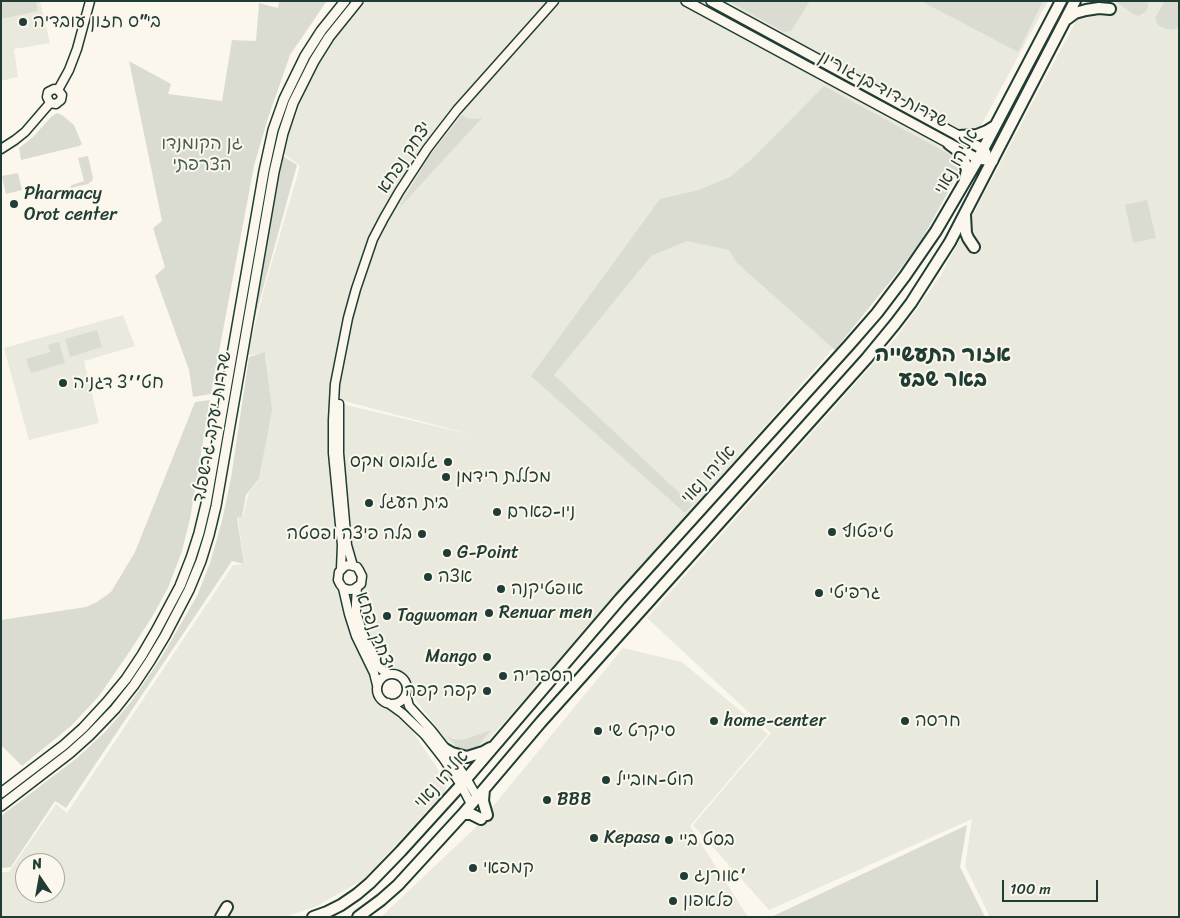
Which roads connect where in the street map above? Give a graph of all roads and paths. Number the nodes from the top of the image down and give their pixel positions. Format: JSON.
{"nodes":[{"id":1,"x":90,"y":1,"type":"edge"},
{"id":2,"x":345,"y":1,"type":"edge"},
{"id":3,"x":358,"y":1,"type":"edge"},
{"id":4,"x":554,"y":1,"type":"edge"},
{"id":5,"x":686,"y":1,"type":"edge"},
{"id":6,"x":711,"y":1,"type":"edge"},
{"id":7,"x":1061,"y":1,"type":"edge"},
{"id":8,"x":1075,"y":1,"type":"edge"},
{"id":9,"x":1111,"y":4,"type":"edge"},
{"id":10,"x":1065,"y":22,"type":"junction"},
{"id":11,"x":996,"y":125,"type":"junction"},
{"id":12,"x":25,"y":132,"type":"junction"},
{"id":13,"x":959,"y":136,"type":"junction"},
{"id":14,"x":1,"y":144,"type":"edge"},
{"id":15,"x":950,"y":144,"type":"junction"},
{"id":16,"x":1,"y":149,"type":"edge"},
{"id":17,"x":983,"y":149,"type":"junction"},
{"id":18,"x":978,"y":159,"type":"junction"},
{"id":19,"x":993,"y":161,"type":"junction"},
{"id":20,"x":965,"y":180,"type":"junction"},
{"id":21,"x":966,"y":211,"type":"junction"},
{"id":22,"x":974,"y":247,"type":"dead end"},
{"id":23,"x":339,"y":362,"type":"junction"},
{"id":24,"x":353,"y":566,"type":"junction"},
{"id":25,"x":341,"y":569,"type":"junction"},
{"id":26,"x":343,"y":588,"type":"junction"},
{"id":27,"x":357,"y":588,"type":"junction"},
{"id":28,"x":388,"y":674,"type":"junction"},
{"id":29,"x":377,"y":685,"type":"junction"},
{"id":30,"x":406,"y":695,"type":"junction"},
{"id":31,"x":388,"y":704,"type":"junction"},
{"id":32,"x":495,"y":745,"type":"junction"},
{"id":33,"x":446,"y":749,"type":"junction"},
{"id":34,"x":464,"y":782,"type":"junction"},
{"id":35,"x":484,"y":788,"type":"junction"},
{"id":36,"x":1,"y":793,"type":"edge"},
{"id":37,"x":474,"y":800,"type":"junction"},
{"id":38,"x":1,"y":806,"type":"edge"},
{"id":39,"x":463,"y":814,"type":"junction"},
{"id":40,"x":220,"y":917,"type":"edge"},
{"id":41,"x":232,"y":917,"type":"edge"},
{"id":42,"x":313,"y":917,"type":"edge"},
{"id":43,"x":358,"y":917,"type":"edge"}],
"edges":[{"from":1,"to":12,"type":"street"},
{"from":2,"to":36,"type":"main road","name":"שדרות יעקב גרשפלד"},
{"from":3,"to":38,"type":"main road","name":"שדרות יעקב גרשפלד"},
{"from":4,"to":23,"type":"street","name":"יצחק נפחא"},
{"from":5,"to":15,"type":"main road","name":"שדרות דוד בן גוריון"},
{"from":6,"to":13,"type":"main road","name":"שדרות דוד בן גוריון"},
{"from":7,"to":11,"type":"highway","name":"אליהו נאוי"},
{"from":8,"to":10,"type":"highway","name":"אליהו נאוי"},
{"from":9,"to":10,"type":"highway"},
{"from":10,"to":19,"type":"highway","name":"אליהו נאוי"},
{"from":11,"to":13,"type":"highway"},
{"from":11,"to":17,"type":"highway","name":"אליהו נאוי"},
{"from":12,"to":14,"type":"street"},
{"from":12,"to":16,"type":"street"},
{"from":13,"to":17,"type":"main road","name":"שדרות דוד בן גוריון"},
{"from":15,"to":18,"type":"main road","name":"שדרות דוד בן גוריון"},
{"from":15,"to":20,"type":"highway"},
{"from":17,"to":18,"type":"highway","name":"אליהו נאוי"},
{"from":17,"to":19,"type":"main road","name":"שדרות דוד בן גוריון"},
{"from":18,"to":19,"type":"main road","name":"שדרות דוד בן גוריון"},
{"from":18,"to":20,"type":"highway","name":"אליהו נאוי"},
{"from":19,"to":21,"type":"highway","name":"אליהו נאוי"},
{"from":20,"to":32,"type":"highway","name":"אליהו נאוי"},
{"from":21,"to":22,"type":"highway"},
{"from":21,"to":35,"type":"highway","name":"אליהו נאוי"},
{"from":23,"to":24,"type":"street","name":"יצחק נפחא"},
{"from":23,"to":25,"type":"street","name":"יצחק נפחא"},
{"from":24,"to":25,"type":"street"},
{"from":24,"to":27,"type":"street"},
{"from":25,"to":26,"type":"street"},
{"from":26,"to":27,"type":"street"},
{"from":26,"to":29,"type":"street","name":"יצחק נפחא"},
{"from":27,"to":28,"type":"street","name":"יצחק נפחא"},
{"from":28,"to":29,"type":"street"},
{"from":28,"to":30,"type":"street"},
{"from":29,"to":31,"type":"street"},
{"from":30,"to":31,"type":"street"},
{"from":30,"to":33,"type":"street"},
{"from":31,"to":34,"type":"street"},
{"from":32,"to":33,"type":"highway"},
{"from":32,"to":34,"type":"highway","name":"אליהו נאוי"},
{"from":33,"to":34,"type":"street"},
{"from":34,"to":37,"type":"street"},
{"from":34,"to":42,"type":"highway","name":"אליהו נאוי"},
{"from":35,"to":37,"type":"highway","name":"אליהו נאוי"},
{"from":35,"to":39,"type":"highway"},
{"from":37,"to":39,"type":"highway","name":"אליהו נאוי"},
{"from":39,"to":43,"type":"highway","name":"אליהו נאוי"},
{"from":40,"to":41,"type":"highway"}]}
